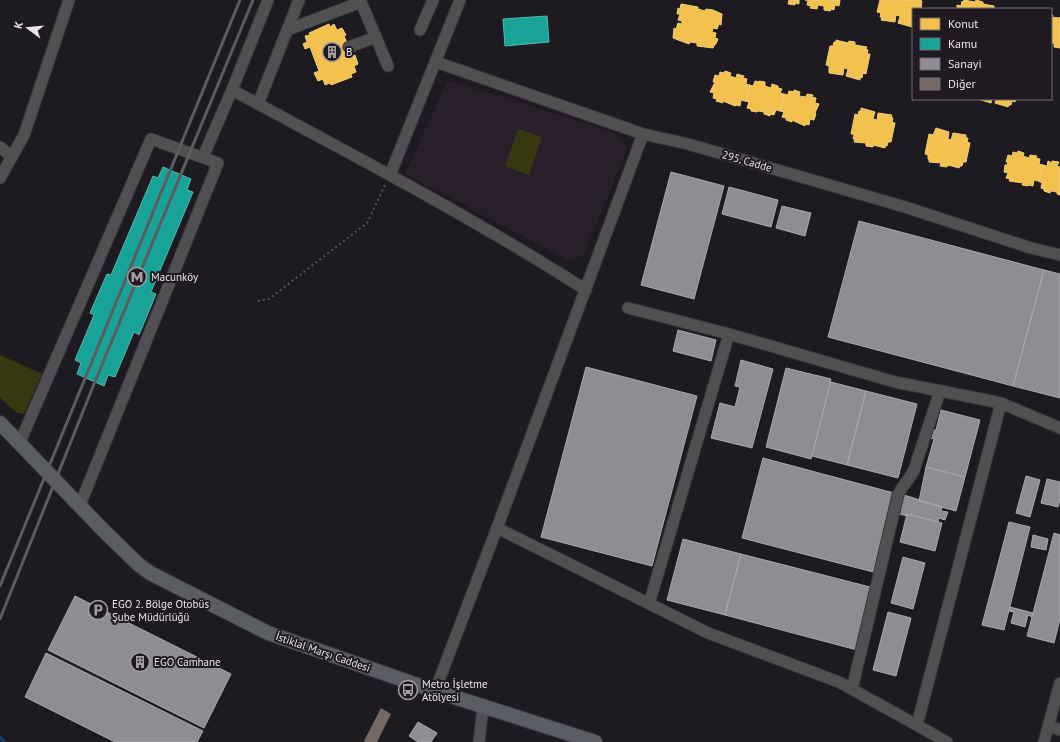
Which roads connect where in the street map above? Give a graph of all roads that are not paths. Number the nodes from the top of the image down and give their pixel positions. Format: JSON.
{"nodes":[{"id":1,"x":69,"y":0,"type":"edge"},
{"id":2,"x":268,"y":0,"type":"edge"},
{"id":3,"x":299,"y":0,"type":"edge"},
{"id":4,"x":433,"y":0,"type":"edge"},
{"id":5,"x":460,"y":0,"type":"edge"},
{"id":6,"x":363,"y":1,"type":"edge"},
{"id":7,"x":287,"y":30,"type":"junction"},
{"id":8,"x":420,"y":30,"type":"dead end"},
{"id":9,"x":376,"y":37,"type":"junction"},
{"id":10,"x":349,"y":47,"type":"dead end"},
{"id":11,"x":436,"y":62,"type":"junction"},
{"id":12,"x":388,"y":66,"type":"dead end"},
{"id":13,"x":232,"y":90,"type":"junction"},
{"id":14,"x":258,"y":104,"type":"junction"},
{"id":15,"x":643,"y":134,"type":"junction"},
{"id":16,"x":0,"y":148,"type":"edge"},
{"id":17,"x":12,"y":157,"type":"junction"},
{"id":18,"x":203,"y":157,"type":"junction"},
{"id":19,"x":390,"y":175,"type":"junction"},
{"id":20,"x":0,"y":178,"type":"edge"},
{"id":21,"x":1060,"y":255,"type":"edge"},
{"id":22,"x":586,"y":290,"type":"junction"},
{"id":23,"x":628,"y":308,"type":"dead end"},
{"id":24,"x":729,"y":334,"type":"junction"},
{"id":25,"x":940,"y":390,"type":"junction"},
{"id":26,"x":1001,"y":403,"type":"junction"},
{"id":27,"x":0,"y":423,"type":"edge"},
{"id":28,"x":1060,"y":428,"type":"edge"},
{"id":29,"x":20,"y":442,"type":"junction"},
{"id":30,"x":80,"y":505,"type":"junction"},
{"id":31,"x":497,"y":528,"type":"junction"},
{"id":32,"x":649,"y":604,"type":"junction"},
{"id":33,"x":1060,"y":683,"type":"edge"},
{"id":34,"x":852,"y":689,"type":"junction"},
{"id":35,"x":435,"y":692,"type":"junction"},
{"id":36,"x":483,"y":707,"type":"junction"},
{"id":37,"x":917,"y":725,"type":"junction"},
{"id":38,"x":1049,"y":726,"type":"junction"},
{"id":39,"x":1060,"y":730,"type":"edge"},
{"id":40,"x":479,"y":742,"type":"edge"},
{"id":41,"x":595,"y":742,"type":"edge"},
{"id":42,"x":947,"y":742,"type":"edge"},
{"id":43,"x":1044,"y":742,"type":"edge"}],
"edges":[{"from":1,"to":17,"type":"street"},
{"from":2,"to":13,"type":"street"},
{"from":3,"to":7,"type":"street"},
{"from":4,"to":8,"type":"street"},
{"from":5,"to":11,"type":"street"},
{"from":6,"to":7,"type":"street"},
{"from":6,"to":9,"type":"street"},
{"from":7,"to":14,"type":"street"},
{"from":9,"to":10,"type":"street"},
{"from":9,"to":12,"type":"street"},
{"from":11,"to":15,"type":"street","name":"295. Cadde"},
{"from":11,"to":19,"type":"street"},
{"from":13,"to":14,"type":"street"},
{"from":13,"to":18,"type":"street"},
{"from":14,"to":19,"type":"street"},
{"from":15,"to":21,"type":"street","name":"295. Cadde"},
{"from":15,"to":22,"type":"street"},
{"from":16,"to":17,"type":"street"},
{"from":17,"to":20,"type":"street"},
{"from":18,"to":29,"type":"street"},
{"from":18,"to":30,"type":"street"},
{"from":19,"to":22,"type":"street"},
{"from":22,"to":31,"type":"street"},
{"from":23,"to":24,"type":"street"},
{"from":24,"to":25,"type":"street"},
{"from":24,"to":32,"type":"street"},
{"from":25,"to":26,"type":"street"},
{"from":25,"to":34,"type":"street"},
{"from":26,"to":28,"type":"street"},
{"from":26,"to":37,"type":"street"},
{"from":27,"to":29,"type":"main road","name":"İstiklal Marşı Caddesi"},
{"from":29,"to":30,"type":"main road","name":"İstiklal Marşı Caddesi"},
{"from":30,"to":35,"type":"main road","name":"İstiklal Marşı Caddesi"},
{"from":31,"to":32,"type":"street"},
{"from":31,"to":35,"type":"street"},
{"from":32,"to":34,"type":"street"},
{"from":33,"to":38,"type":"street"},
{"from":34,"to":37,"type":"street"},
{"from":35,"to":36,"type":"main road","name":"İstiklal Marşı Caddesi"},
{"from":36,"to":40,"type":"street"},
{"from":36,"to":41,"type":"main road","name":"İstiklal Marşı Caddesi"},
{"from":37,"to":42,"type":"street"},
{"from":38,"to":39,"type":"street"},
{"from":38,"to":43,"type":"street"}]}
